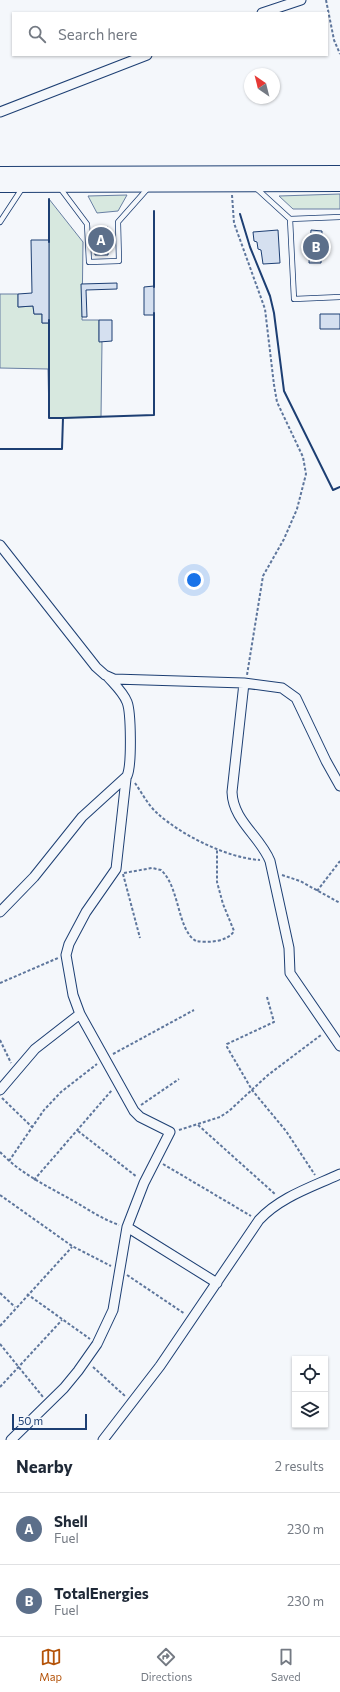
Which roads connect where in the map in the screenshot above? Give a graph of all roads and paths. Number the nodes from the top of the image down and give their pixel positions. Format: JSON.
{"nodes":[{"id":1,"x":300,"y":0,"type":"edge"},
{"id":2,"x":326,"y":0,"type":"edge"},
{"id":3,"x":265,"y":12,"type":"edge"},
{"id":4,"x":340,"y":54,"type":"edge"},
{"id":5,"x":144,"y":56,"type":"edge"},
{"id":6,"x":0,"y":112,"type":"edge"},
{"id":7,"x":340,"y":173,"type":"edge"},
{"id":8,"x":0,"y":174,"type":"edge"},
{"id":9,"x":151,"y":184,"type":"junction"},
{"id":10,"x":233,"y":184,"type":"junction"},
{"id":11,"x":252,"y":184,"type":"junction"},
{"id":12,"x":340,"y":184,"type":"edge"},
{"id":13,"x":0,"y":185,"type":"edge"},
{"id":14,"x":25,"y":185,"type":"junction"},
{"id":15,"x":57,"y":185,"type":"junction"},
{"id":16,"x":340,"y":217,"type":"edge"},
{"id":17,"x":290,"y":219,"type":"junction"},
{"id":18,"x":0,"y":222,"type":"edge"},
{"id":19,"x":340,"y":297,"type":"edge"},
{"id":20,"x":0,"y":545,"type":"edge"},
{"id":21,"x":108,"y":677,"type":"junction"},
{"id":22,"x":245,"y":683,"type":"junction"},
{"id":23,"x":127,"y":776,"type":"junction"},
{"id":24,"x":340,"y":786,"type":"edge"},
{"id":25,"x":217,"y":850,"type":"junction"},
{"id":26,"x":270,"y":861,"type":"junction"},
{"id":27,"x":340,"y":861,"type":"edge"},
{"id":28,"x":119,"y":871,"type":"junction"},
{"id":29,"x":272,"y":871,"type":"junction"},
{"id":30,"x":317,"y":891,"type":"junction"},
{"id":31,"x":340,"y":903,"type":"edge"},
{"id":32,"x":0,"y":912,"type":"edge"},
{"id":33,"x":140,"y":938,"type":"dead end"},
{"id":34,"x":66,"y":955,"type":"junction"},
{"id":35,"x":0,"y":982,"type":"edge"},
{"id":36,"x":267,"y":997,"type":"dead end"},
{"id":37,"x":194,"y":1010,"type":"dead end"},
{"id":38,"x":80,"y":1014,"type":"junction"},
{"id":39,"x":328,"y":1030,"type":"junction"},
{"id":40,"x":0,"y":1040,"type":"edge"},
{"id":41,"x":340,"y":1046,"type":"edge"},
{"id":42,"x":106,"y":1058,"type":"junction"},
{"id":43,"x":16,"y":1072,"type":"junction"},
{"id":44,"x":179,"y":1079,"type":"dead end"},
{"id":45,"x":118,"y":1082,"type":"junction"},
{"id":46,"x":0,"y":1090,"type":"edge"},
{"id":47,"x":252,"y":1090,"type":"junction"},
{"id":48,"x":0,"y":1096,"type":"edge"},
{"id":49,"x":134,"y":1111,"type":"junction"},
{"id":50,"x":198,"y":1125,"type":"junction"},
{"id":51,"x":32,"y":1127,"type":"junction"},
{"id":52,"x":78,"y":1131,"type":"junction"},
{"id":53,"x":170,"y":1132,"type":"junction"},
{"id":54,"x":0,"y":1152,"type":"edge"},
{"id":55,"x":155,"y":1159,"type":"junction"},
{"id":56,"x":9,"y":1161,"type":"junction"},
{"id":57,"x":340,"y":1174,"type":"edge"},
{"id":58,"x":34,"y":1180,"type":"junction"},
{"id":59,"x":144,"y":1182,"type":"junction"},
{"id":60,"x":320,"y":1183,"type":"junction"},
{"id":61,"x":0,"y":1195,"type":"edge"},
{"id":62,"x":282,"y":1201,"type":"junction"},
{"id":63,"x":259,"y":1220,"type":"junction"},
{"id":64,"x":127,"y":1227,"type":"junction"},
{"id":65,"x":72,"y":1246,"type":"junction"},
{"id":66,"x":119,"y":1270,"type":"junction"},
{"id":67,"x":218,"y":1283,"type":"junction"},
{"id":68,"x":0,"y":1293,"type":"edge"},
{"id":69,"x":27,"y":1294,"type":"junction"},
{"id":70,"x":15,"y":1308,"type":"junction"},
{"id":71,"x":193,"y":1319,"type":"junction"},
{"id":72,"x":62,"y":1320,"type":"junction"},
{"id":73,"x":0,"y":1326,"type":"edge"},
{"id":74,"x":0,"y":1344,"type":"edge"},
{"id":75,"x":97,"y":1344,"type":"junction"},
{"id":76,"x":86,"y":1360,"type":"junction"},
{"id":77,"x":18,"y":1367,"type":"junction"},
{"id":78,"x":0,"y":1386,"type":"edge"},
{"id":79,"x":132,"y":1402,"type":"junction"},
{"id":80,"x":48,"y":1403,"type":"junction"},
{"id":81,"x":11,"y":1440,"type":"edge"},
{"id":82,"x":103,"y":1440,"type":"edge"}],
"edges":[{"from":1,"to":3,"type":"street"},
{"from":2,"to":4,"type":"path"},
{"from":5,"to":6,"type":"street"},
{"from":7,"to":8,"type":"main road"},
{"from":9,"to":10,"type":"main road"},
{"from":9,"to":15,"type":"main road"},
{"from":9,"to":15,"type":"lane"},
{"from":10,"to":11,"type":"main road"},
{"from":10,"to":22,"type":"path"},
{"from":11,"to":12,"type":"main road"},
{"from":11,"to":17,"type":"lane"},
{"from":13,"to":14,"type":"main road"},
{"from":14,"to":15,"type":"main road"},
{"from":14,"to":18,"type":"lane"},
{"from":16,"to":17,"type":"lane"},
{"from":17,"to":19,"type":"lane"},
{"from":20,"to":21,"type":"street"},
{"from":21,"to":22,"type":"street"},
{"from":21,"to":23,"type":"street"},
{"from":22,"to":24,"type":"street"},
{"from":22,"to":26,"type":"street"},
{"from":23,"to":25,"type":"path"},
{"from":23,"to":28,"type":"street"},
{"from":23,"to":32,"type":"street"},
{"from":25,"to":26,"type":"path"},
{"from":25,"to":28,"type":"path"},
{"from":26,"to":29,"type":"street"},
{"from":27,"to":30,"type":"path"},
{"from":28,"to":33,"type":"path"},
{"from":28,"to":34,"type":"street"},
{"from":29,"to":30,"type":"path"},
{"from":29,"to":39,"type":"street"},
{"from":30,"to":31,"type":"path"},
{"from":34,"to":35,"type":"path"},
{"from":34,"to":38,"type":"street"},
{"from":36,"to":47,"type":"path"},
{"from":37,"to":42,"type":"path"},
{"from":38,"to":42,"type":"street"},
{"from":38,"to":43,"type":"street"},
{"from":39,"to":41,"type":"street"},
{"from":39,"to":47,"type":"path"},
{"from":40,"to":43,"type":"path"},
{"from":42,"to":45,"type":"street"},
{"from":42,"to":51,"type":"path"},
{"from":43,"to":46,"type":"street"},
{"from":44,"to":49,"type":"path"},
{"from":45,"to":49,"type":"street"},
{"from":45,"to":52,"type":"path"},
{"from":47,"to":50,"type":"path"},
{"from":47,"to":60,"type":"path"},
{"from":48,"to":51,"type":"path"},
{"from":49,"to":53,"type":"street"},
{"from":50,"to":53,"type":"path"},
{"from":50,"to":62,"type":"path"},
{"from":51,"to":56,"type":"path"},
{"from":52,"to":58,"type":"path"},
{"from":52,"to":59,"type":"path"},
{"from":53,"to":55,"type":"street"},
{"from":54,"to":56,"type":"path"},
{"from":55,"to":59,"type":"street"},
{"from":55,"to":63,"type":"path"},
{"from":56,"to":58,"type":"path"},
{"from":57,"to":60,"type":"street"},
{"from":58,"to":64,"type":"path"},
{"from":59,"to":64,"type":"street"},
{"from":60,"to":62,"type":"street"},
{"from":61,"to":65,"type":"path"},
{"from":62,"to":63,"type":"street"},
{"from":63,"to":67,"type":"street"},
{"from":64,"to":66,"type":"street"},
{"from":64,"to":67,"type":"street"},
{"from":65,"to":66,"type":"path"},
{"from":65,"to":69,"type":"path"},
{"from":66,"to":71,"type":"path"},
{"from":66,"to":75,"type":"street"},
{"from":67,"to":71,"type":"street"},
{"from":68,"to":70,"type":"path"},
{"from":69,"to":70,"type":"path"},
{"from":69,"to":72,"type":"path"},
{"from":70,"to":73,"type":"path"},
{"from":71,"to":79,"type":"street"},
{"from":72,"to":75,"type":"path"},
{"from":72,"to":77,"type":"path"},
{"from":74,"to":77,"type":"path"},
{"from":75,"to":76,"type":"street"},
{"from":76,"to":79,"type":"path"},
{"from":76,"to":80,"type":"street"},
{"from":77,"to":78,"type":"path"},
{"from":77,"to":80,"type":"path"},
{"from":79,"to":82,"type":"street"},
{"from":80,"to":81,"type":"street"}]}
